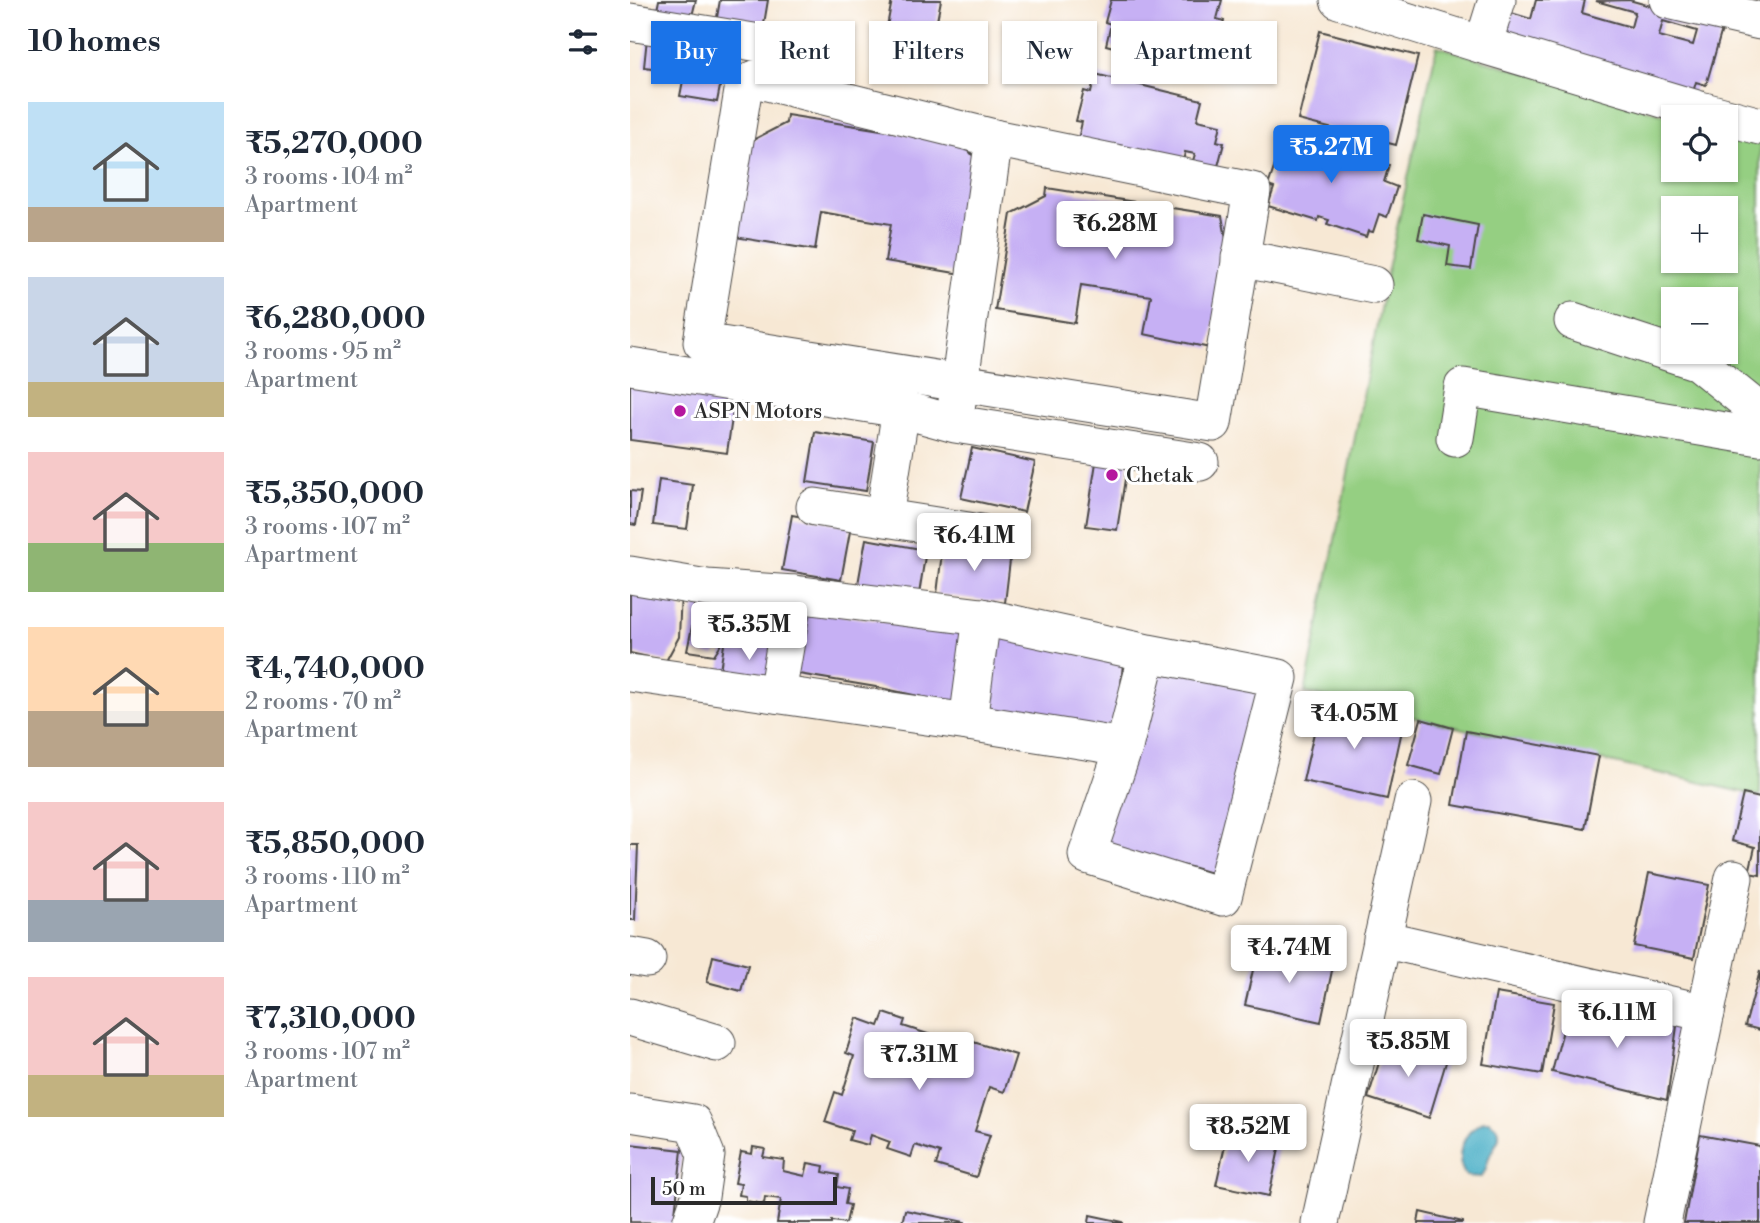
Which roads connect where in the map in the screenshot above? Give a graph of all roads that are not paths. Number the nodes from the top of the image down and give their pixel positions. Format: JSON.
{"nodes":[{"id":1,"x":1339,"y":0,"type":"edge"},
{"id":2,"x":1497,"y":0,"type":"edge"},
{"id":3,"x":1668,"y":0,"type":"edge"},
{"id":4,"x":1760,"y":21,"type":"edge"},
{"id":5,"x":630,"y":22,"type":"edge"},
{"id":6,"x":755,"y":42,"type":"edge"},
{"id":7,"x":1483,"y":45,"type":"junction"},
{"id":8,"x":1760,"y":126,"type":"edge"},
{"id":9,"x":994,"y":138,"type":"junction"},
{"id":10,"x":714,"y":212,"type":"dead end"},
{"id":11,"x":1240,"y":258,"type":"junction"},
{"id":12,"x":1374,"y":285,"type":"dead end"},
{"id":13,"x":1573,"y":321,"type":"dead end"},
{"id":14,"x":630,"y":366,"type":"edge"},
{"id":15,"x":690,"y":376,"type":"junction"},
{"id":16,"x":960,"y":384,"type":"junction"},
{"id":17,"x":901,"y":409,"type":"junction"},
{"id":18,"x":1760,"y":412,"type":"edge"},
{"id":19,"x":955,"y":424,"type":"junction"},
{"id":20,"x":1760,"y":437,"type":"edge"},
{"id":21,"x":1455,"y":438,"type":"dead end"},
{"id":22,"x":1200,"y":462,"type":"dead end"},
{"id":23,"x":815,"y":508,"type":"dead end"},
{"id":24,"x":884,"y":517,"type":"junction"},
{"id":25,"x":981,"y":533,"type":"dead end"},
{"id":26,"x":630,"y":575,"type":"edge"},
{"id":27,"x":794,"y":594,"type":"junction"},
{"id":28,"x":982,"y":617,"type":"junction"},
{"id":29,"x":1148,"y":653,"type":"junction"},
{"id":30,"x":630,"y":673,"type":"edge"},
{"id":31,"x":777,"y":694,"type":"junction"},
{"id":32,"x":968,"y":722,"type":"junction"},
{"id":33,"x":1124,"y":747,"type":"junction"},
{"id":34,"x":1413,"y":801,"type":"dead end"},
{"id":35,"x":1734,"y":878,"type":"dead end"},
{"id":36,"x":1382,"y":939,"type":"junction"},
{"id":37,"x":1706,"y":1013,"type":"junction"},
{"id":38,"x":630,"y":1017,"type":"edge"},
{"id":39,"x":717,"y":1043,"type":"dead end"},
{"id":40,"x":630,"y":1113,"type":"edge"},
{"id":41,"x":691,"y":1223,"type":"edge"},
{"id":42,"x":1320,"y":1223,"type":"edge"},
{"id":43,"x":1662,"y":1223,"type":"edge"}],
"edges":[{"from":1,"to":7,"type":"street"},
{"from":2,"to":7,"type":"street"},
{"from":3,"to":4,"type":"street"},
{"from":5,"to":6,"type":"street"},
{"from":7,"to":8,"type":"street"},
{"from":9,"to":11,"type":"street"},
{"from":9,"to":16,"type":"street"},
{"from":9,"to":16,"type":"street"},
{"from":10,"to":15,"type":"street"},
{"from":11,"to":12,"type":"street"},
{"from":11,"to":16,"type":"street"},
{"from":13,"to":18,"type":"street"},
{"from":14,"to":15,"type":"street"},
{"from":15,"to":17,"type":"street"},
{"from":16,"to":19,"type":"street"},
{"from":17,"to":19,"type":"street"},
{"from":17,"to":24,"type":"street"},
{"from":19,"to":22,"type":"street"},
{"from":20,"to":21,"type":"street"},
{"from":23,"to":24,"type":"street"},
{"from":24,"to":25,"type":"street"},
{"from":26,"to":27,"type":"street"},
{"from":27,"to":28,"type":"street"},
{"from":27,"to":31,"type":"street"},
{"from":28,"to":29,"type":"street"},
{"from":28,"to":32,"type":"street"},
{"from":29,"to":33,"type":"street"},
{"from":29,"to":33,"type":"street"},
{"from":30,"to":31,"type":"street"},
{"from":31,"to":32,"type":"street"},
{"from":32,"to":33,"type":"street"},
{"from":34,"to":36,"type":"street"},
{"from":35,"to":37,"type":"street"},
{"from":36,"to":37,"type":"street"},
{"from":36,"to":42,"type":"street"},
{"from":37,"to":43,"type":"street"},
{"from":38,"to":39,"type":"street"},
{"from":40,"to":41,"type":"street"}]}
